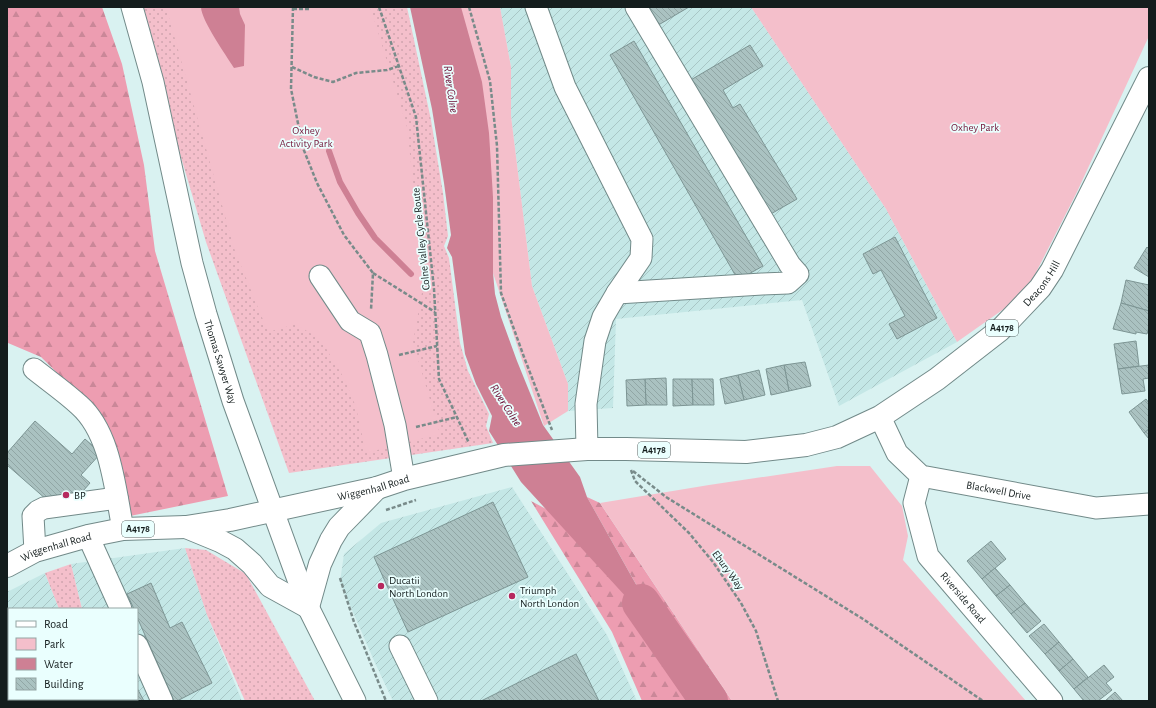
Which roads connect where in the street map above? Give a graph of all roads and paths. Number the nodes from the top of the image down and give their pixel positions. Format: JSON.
{"nodes":[{"id":1,"x":132,"y":7,"type":"edge"},
{"id":2,"x":379,"y":7,"type":"edge"},
{"id":3,"x":469,"y":7,"type":"edge"},
{"id":4,"x":536,"y":7,"type":"edge"},
{"id":5,"x":636,"y":7,"type":"edge"},
{"id":6,"x":293,"y":8,"type":"edge"},
{"id":7,"x":311,"y":10,"type":"dead end"},
{"id":8,"x":399,"y":66,"type":"junction"},
{"id":9,"x":292,"y":67,"type":"junction"},
{"id":10,"x":1149,"y":78,"type":"edge"},
{"id":11,"x":372,"y":273,"type":"junction"},
{"id":12,"x":320,"y":276,"type":"dead end"},
{"id":13,"x":617,"y":293,"type":"junction"},
{"id":14,"x":435,"y":312,"type":"junction"},
{"id":15,"x":370,"y":332,"type":"junction"},
{"id":16,"x":437,"y":346,"type":"junction"},
{"id":17,"x":378,"y":360,"type":"junction"},
{"id":18,"x":34,"y":369,"type":"dead end"},
{"id":19,"x":880,"y":417,"type":"junction"},
{"id":20,"x":470,"y":446,"type":"dead end"},
{"id":21,"x":588,"y":449,"type":"junction"},
{"id":22,"x":561,"y":451,"type":"junction"},
{"id":23,"x":746,"y":452,"type":"joint"},
{"id":24,"x":921,"y":476,"type":"junction"},
{"id":25,"x":404,"y":479,"type":"junction"},
{"id":26,"x":377,"y":488,"type":"junction"},
{"id":27,"x":117,"y":498,"type":"junction"},
{"id":28,"x":418,"y":500,"type":"dead end"},
{"id":29,"x":1149,"y":504,"type":"edge"},
{"id":30,"x":274,"y":510,"type":"junction"},
{"id":31,"x":386,"y":511,"type":"dead end"},
{"id":32,"x":186,"y":527,"type":"junction"},
{"id":33,"x":123,"y":529,"type":"junction"},
{"id":34,"x":88,"y":536,"type":"junction"},
{"id":35,"x":35,"y":551,"type":"junction"},
{"id":36,"x":7,"y":566,"type":"edge"},
{"id":37,"x":339,"y":575,"type":"dead end"},
{"id":38,"x":308,"y":607,"type":"junction"},
{"id":39,"x":121,"y":608,"type":"edge"},
{"id":40,"x":400,"y":646,"type":"dead end"},
{"id":41,"x":138,"y":647,"type":"edge"},
{"id":42,"x":162,"y":701,"type":"edge"},
{"id":43,"x":356,"y":701,"type":"edge"},
{"id":44,"x":386,"y":701,"type":"edge"},
{"id":45,"x":427,"y":701,"type":"edge"},
{"id":46,"x":778,"y":701,"type":"edge"},
{"id":47,"x":983,"y":701,"type":"edge"},
{"id":48,"x":1052,"y":701,"type":"edge"}],
"edges":[{"from":1,"to":30,"type":"street","name":"Thomas Sawyer Way"},
{"from":2,"to":8,"type":"path","name":"Colne Valley Cycle Route"},
{"from":3,"to":22,"type":"path"},
{"from":4,"to":13,"type":"street"},
{"from":5,"to":13,"type":"street"},
{"from":6,"to":7,"type":"path"},
{"from":6,"to":9,"type":"path"},
{"from":8,"to":9,"type":"path"},
{"from":8,"to":14,"type":"path","name":"Colne Valley Cycle Route"},
{"from":9,"to":11,"type":"path"},
{"from":10,"to":19,"type":"main road","name":"Deacons Hill","number":"A4178"},
{"from":11,"to":14,"type":"path"},
{"from":11,"to":15,"type":"path"},
{"from":12,"to":15,"type":"street"},
{"from":13,"to":21,"type":"street"},
{"from":14,"to":16,"type":"path","name":"Colne Valley Cycle Route"},
{"from":15,"to":17,"type":"street"},
{"from":16,"to":17,"type":"path"},
{"from":16,"to":20,"type":"path","name":"Colne Valley Cycle Route"},
{"from":17,"to":25,"type":"street"},
{"from":18,"to":27,"type":"street"},
{"from":19,"to":23,"type":"main road","name":"Deacons Hill","number":"A4178"},
{"from":19,"to":24,"type":"street"},
{"from":21,"to":22,"type":"main road","name":"Wiggenhall Road","number":"A4178"},
{"from":21,"to":23,"type":"main road","name":"Wiggenhall Road","number":"A4178"},
{"from":22,"to":25,"type":"main road","name":"Wiggenhall Road","number":"A4178"},
{"from":24,"to":29,"type":"street","name":"Blackwell Drive"},
{"from":24,"to":48,"type":"street","name":"Riverside Road"},
{"from":25,"to":26,"type":"main road","name":"Wiggenhall Road","number":"A4178"},
{"from":26,"to":30,"type":"main road","name":"Wiggenhall Road","number":"A4178"},
{"from":26,"to":38,"type":"main road"},
{"from":27,"to":33,"type":"street"},
{"from":27,"to":35,"type":"street"},
{"from":28,"to":31,"type":"path"},
{"from":30,"to":32,"type":"main road","name":"Wiggenhall Road","number":"A4178"},
{"from":30,"to":38,"type":"street","name":"Thomas Sawyer Way"},
{"from":32,"to":33,"type":"main road","name":"Wiggenhall Road","number":"A4178"},
{"from":32,"to":38,"type":"main road"},
{"from":33,"to":34,"type":"main road","name":"Wiggenhall Road","number":"A4178"},
{"from":34,"to":35,"type":"main road","name":"Wiggenhall Road","number":"A4178"},
{"from":34,"to":39,"type":"street"},
{"from":35,"to":36,"type":"main road","name":"Wiggenhall Road","number":"A4178"},
{"from":37,"to":44,"type":"path"},
{"from":38,"to":43,"type":"street","name":"Thomas Sawyer Way"},
{"from":40,"to":45,"type":"street"},
{"from":41,"to":42,"type":"street"},
{"from":46,"to":47,"type":"path","name":"Ebury Way"}]}
